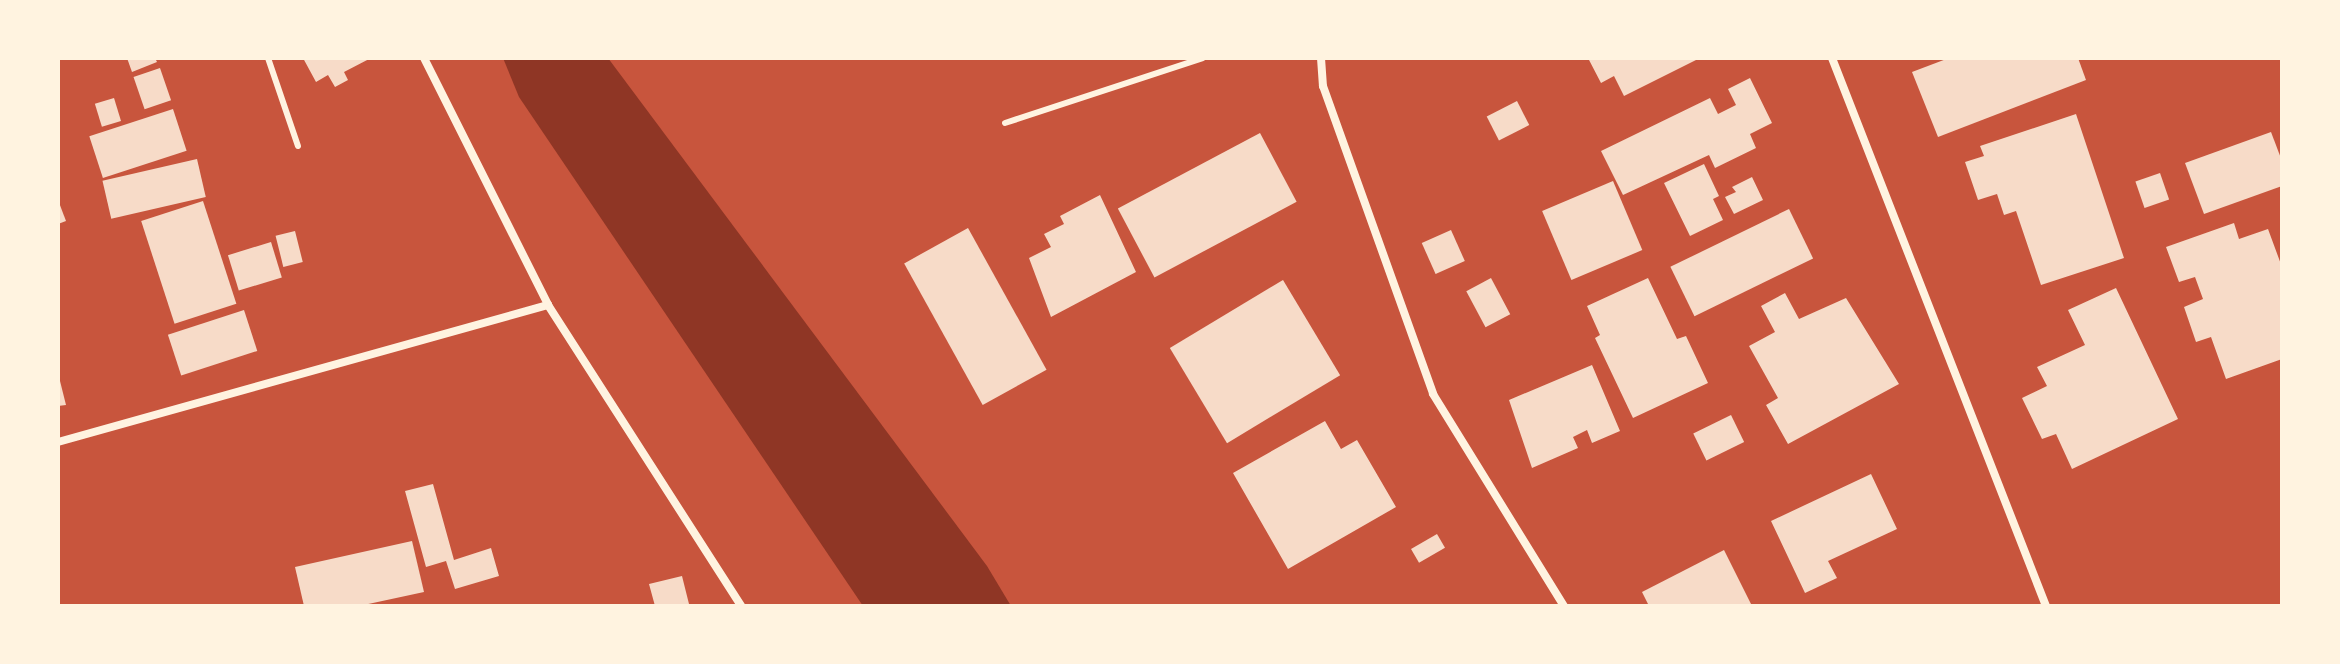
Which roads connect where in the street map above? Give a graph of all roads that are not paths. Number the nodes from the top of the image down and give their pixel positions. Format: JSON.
{"nodes":[{"id":1,"x":268,"y":58,"type":"edge"},
{"id":2,"x":424,"y":58,"type":"edge"},
{"id":3,"x":1203,"y":58,"type":"edge"},
{"id":4,"x":1321,"y":58,"type":"edge"},
{"id":5,"x":1832,"y":58,"type":"edge"},
{"id":6,"x":1005,"y":123,"type":"dead end"},
{"id":7,"x":298,"y":146,"type":"dead end"},
{"id":8,"x":548,"y":305,"type":"junction"},
{"id":9,"x":58,"y":442,"type":"edge"},
{"id":10,"x":741,"y":606,"type":"edge"},
{"id":11,"x":1564,"y":606,"type":"edge"},
{"id":12,"x":2046,"y":606,"type":"edge"}],
"edges":[{"from":1,"to":7,"type":"lane"},
{"from":2,"to":8,"type":"street"},
{"from":3,"to":6,"type":"lane"},
{"from":4,"to":11,"type":"street"},
{"from":5,"to":12,"type":"street"},
{"from":8,"to":9,"type":"street"},
{"from":8,"to":10,"type":"street"}]}
